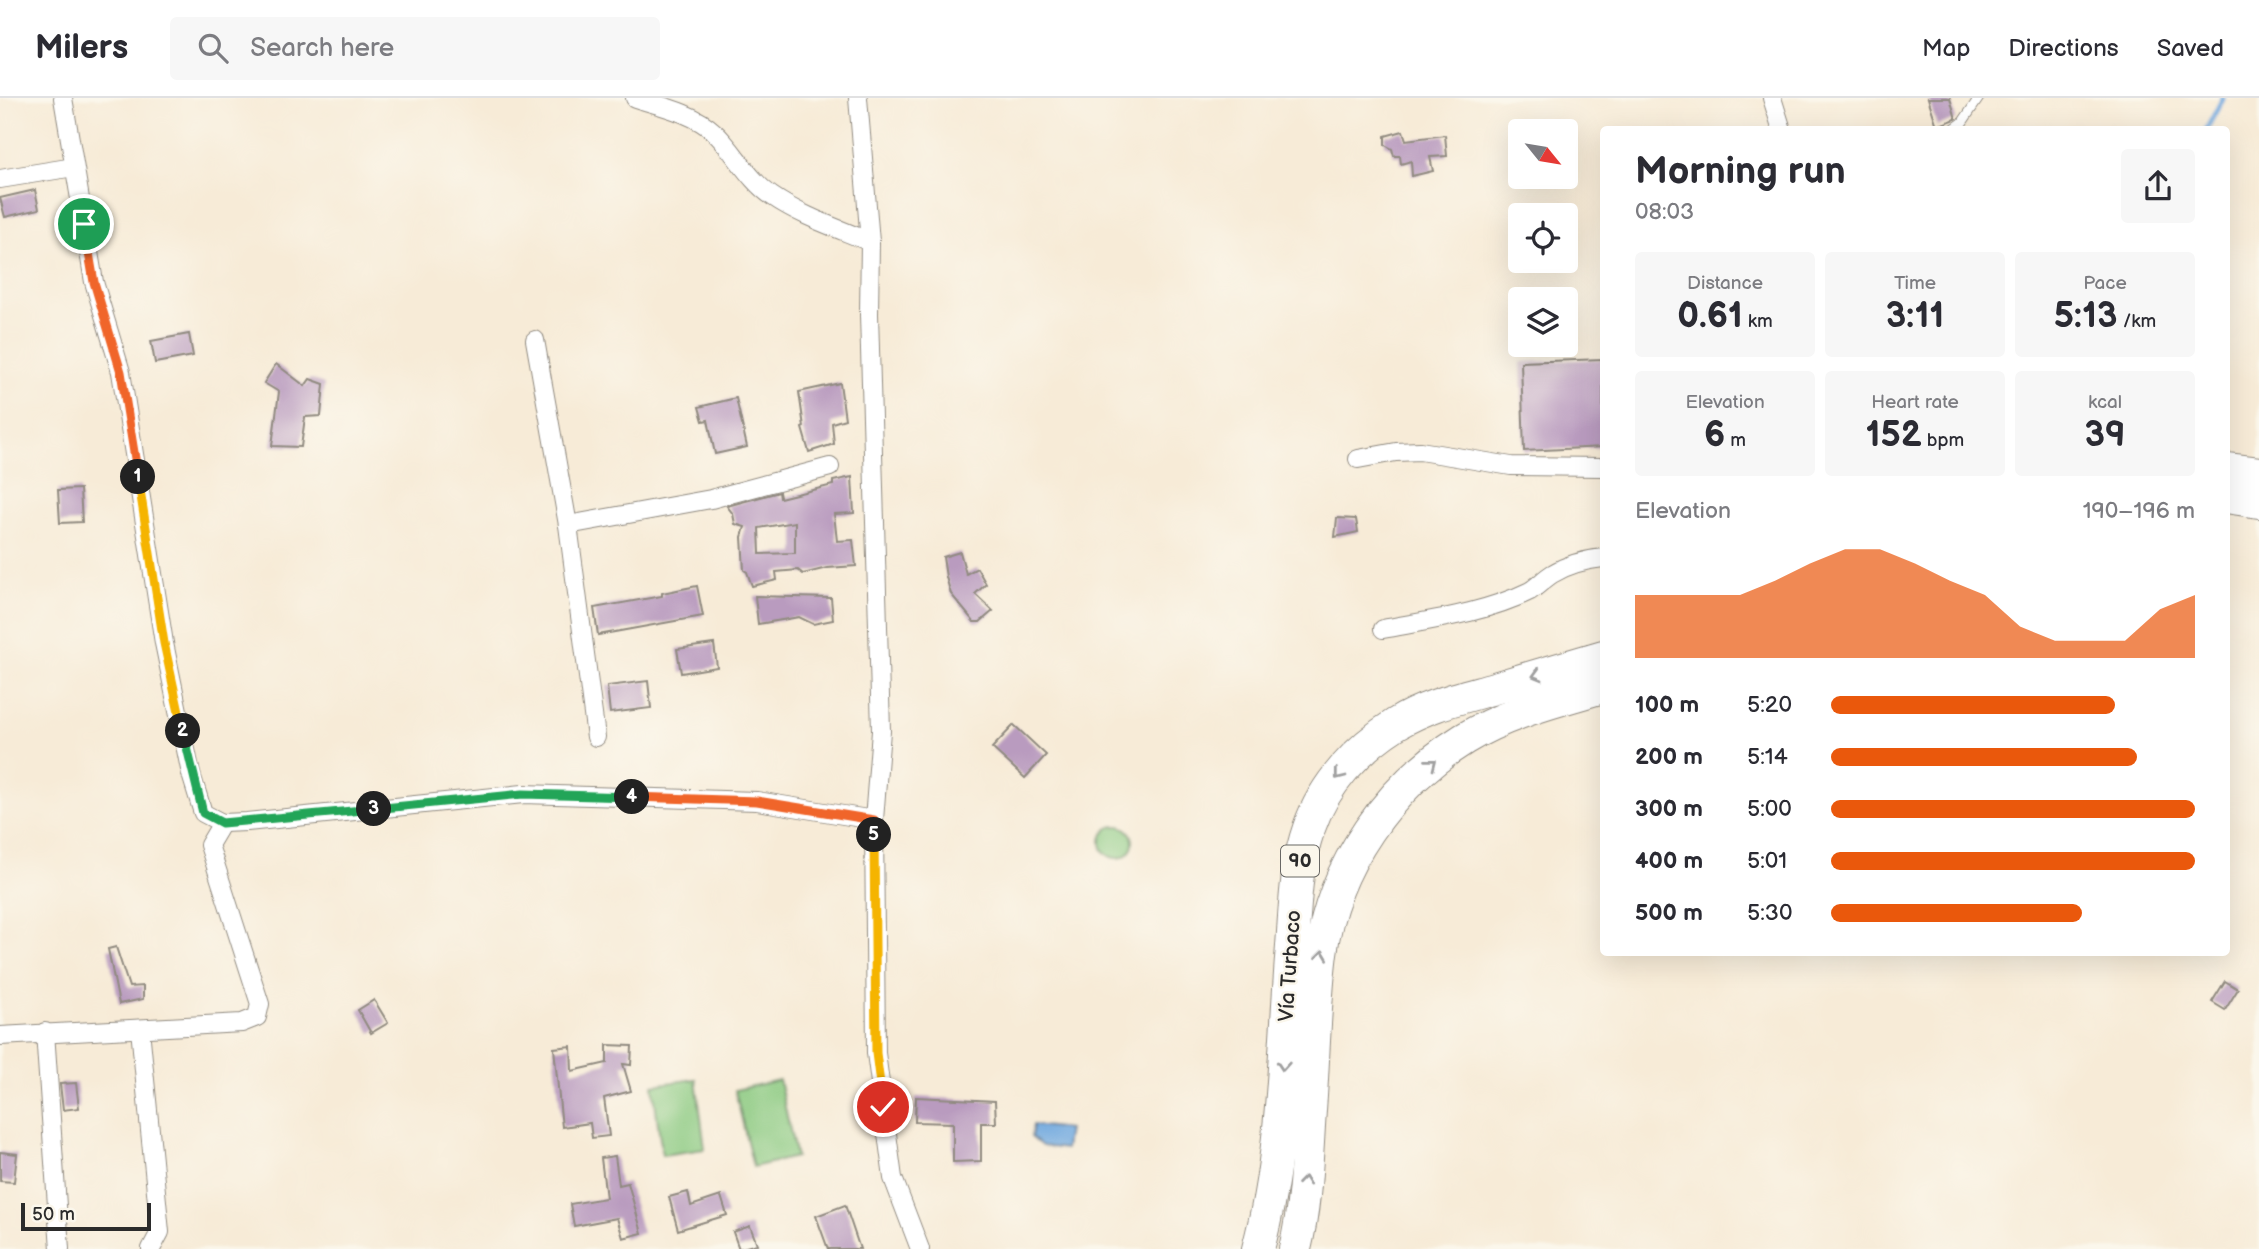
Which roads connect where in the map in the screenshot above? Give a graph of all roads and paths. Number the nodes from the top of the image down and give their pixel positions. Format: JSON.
{"nodes":[{"id":1,"x":63,"y":98,"type":"edge"},
{"id":2,"x":635,"y":98,"type":"edge"},
{"id":3,"x":858,"y":98,"type":"edge"},
{"id":4,"x":1772,"y":98,"type":"edge"},
{"id":5,"x":1979,"y":98,"type":"edge"},
{"id":6,"x":1782,"y":126,"type":"edge"},
{"id":7,"x":1958,"y":126,"type":"edge"},
{"id":8,"x":74,"y":167,"type":"junction"},
{"id":9,"x":0,"y":179,"type":"edge"},
{"id":10,"x":870,"y":242,"type":"junction"},
{"id":11,"x":535,"y":340,"type":"dead end"},
{"id":12,"x":1358,"y":459,"type":"dead end"},
{"id":13,"x":830,"y":467,"type":"dead end"},
{"id":14,"x":1600,"y":467,"type":"edge"},
{"id":15,"x":2230,"y":469,"type":"edge"},
{"id":16,"x":2259,"y":473,"type":"edge"},
{"id":17,"x":2230,"y":498,"type":"edge"},
{"id":18,"x":2259,"y":502,"type":"edge"},
{"id":19,"x":568,"y":526,"type":"junction"},
{"id":20,"x":1600,"y":558,"type":"edge"},
{"id":21,"x":1383,"y":629,"type":"dead end"},
{"id":22,"x":1600,"y":657,"type":"edge"},
{"id":23,"x":1600,"y":688,"type":"edge"},
{"id":24,"x":596,"y":737,"type":"dead end"},
{"id":25,"x":874,"y":820,"type":"junction"},
{"id":26,"x":222,"y":823,"type":"junction"},
{"id":27,"x":140,"y":1029,"type":"junction"},
{"id":28,"x":45,"y":1032,"type":"junction"},
{"id":29,"x":0,"y":1036,"type":"edge"},
{"id":30,"x":1299,"y":1244,"type":"edge"},
{"id":31,"x":60,"y":1249,"type":"edge"},
{"id":32,"x":150,"y":1249,"type":"edge"},
{"id":33,"x":920,"y":1249,"type":"edge"},
{"id":34,"x":1258,"y":1249,"type":"edge"}],
"edges":[{"from":1,"to":8,"type":"street"},
{"from":2,"to":10,"type":"street"},
{"from":3,"to":10,"type":"street"},
{"from":4,"to":6,"type":"street"},
{"from":5,"to":7,"type":"lane"},
{"from":8,"to":9,"type":"street"},
{"from":8,"to":26,"type":"street"},
{"from":10,"to":25,"type":"street"},
{"from":11,"to":19,"type":"street"},
{"from":12,"to":14,"type":"street"},
{"from":13,"to":19,"type":"street"},
{"from":15,"to":16,"type":"highway"},
{"from":17,"to":18,"type":"highway"},
{"from":19,"to":24,"type":"street"},
{"from":20,"to":21,"type":"street"},
{"from":22,"to":34,"type":"highway","name":"Vía Turbaco","number":"90","one_way":true},
{"from":30,"to":23,"type":"highway","name":"Vía Turbaco","number":"90","one_way":true},
{"from":25,"to":26,"type":"street"},
{"from":25,"to":33,"type":"street"},
{"from":26,"to":27,"type":"street"},
{"from":27,"to":28,"type":"street"},
{"from":27,"to":32,"type":"street"},
{"from":28,"to":29,"type":"street"},
{"from":28,"to":31,"type":"street"}]}
